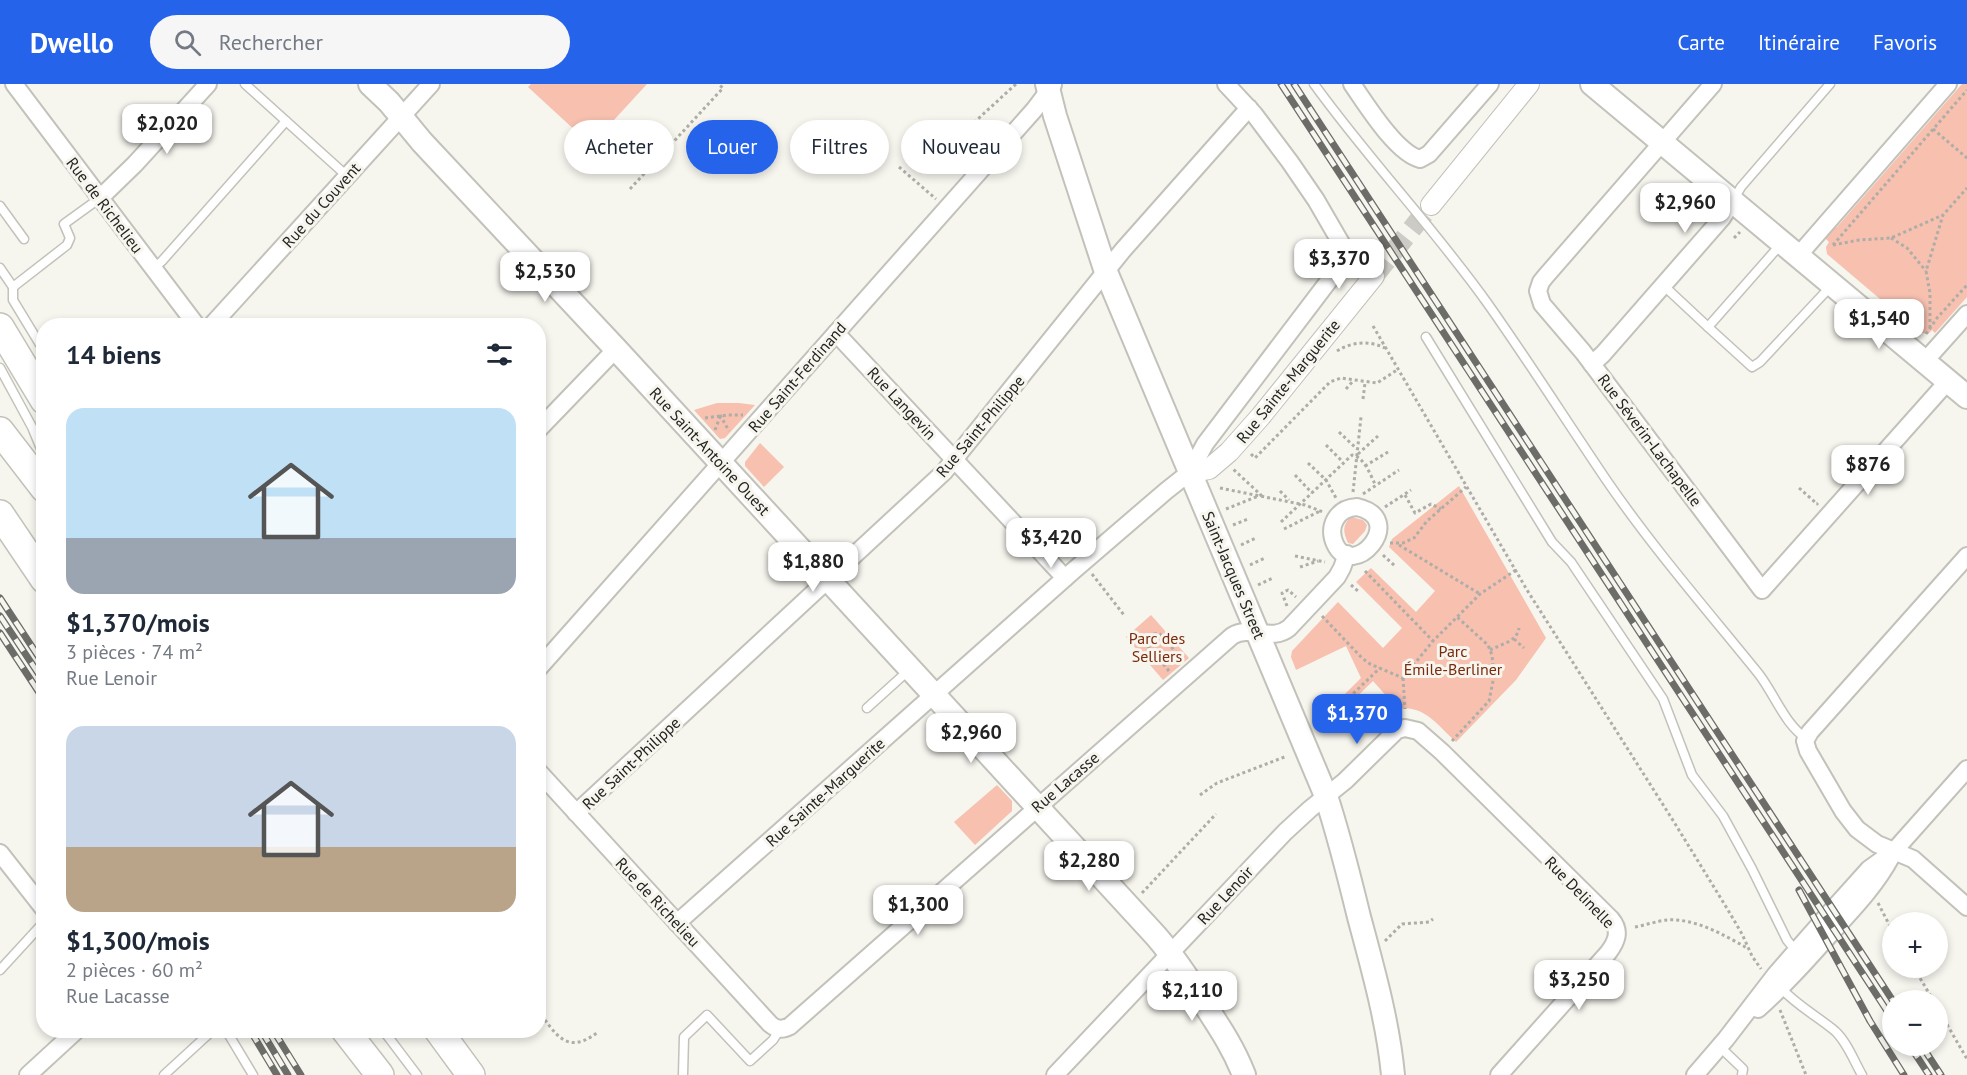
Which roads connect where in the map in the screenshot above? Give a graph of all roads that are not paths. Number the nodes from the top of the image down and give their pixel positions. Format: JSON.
{"nodes":[{"id":1,"x":14,"y":84,"type":"edge"},
{"id":2,"x":208,"y":84,"type":"edge"},
{"id":3,"x":245,"y":84,"type":"edge"},
{"id":4,"x":370,"y":84,"type":"edge"},
{"id":5,"x":431,"y":84,"type":"edge"},
{"id":6,"x":1226,"y":84,"type":"edge"},
{"id":7,"x":1314,"y":84,"type":"edge"},
{"id":8,"x":1352,"y":84,"type":"edge"},
{"id":9,"x":1490,"y":84,"type":"edge"},
{"id":10,"x":1529,"y":84,"type":"edge"},
{"id":11,"x":1592,"y":84,"type":"edge"},
{"id":12,"x":1713,"y":84,"type":"edge"},
{"id":13,"x":1830,"y":84,"type":"edge"},
{"id":14,"x":1948,"y":84,"type":"edge"},
{"id":15,"x":1050,"y":86,"type":"edge"},
{"id":16,"x":1248,"y":108,"type":"junction"},
{"id":17,"x":401,"y":116,"type":"junction"},
{"id":18,"x":286,"y":121,"type":"junction"},
{"id":19,"x":1662,"y":143,"type":"junction"},
{"id":20,"x":346,"y":176,"type":"junction"},
{"id":21,"x":100,"y":198,"type":"junction"},
{"id":22,"x":1732,"y":202,"type":"junction"},
{"id":23,"x":1431,"y":205,"type":"tunnel mouth"},
{"id":24,"x":0,"y":206,"type":"edge"},
{"id":25,"x":24,"y":239,"type":"dead end"},
{"id":26,"x":1789,"y":250,"type":"junction"},
{"id":27,"x":0,"y":268,"type":"edge"},
{"id":28,"x":154,"y":268,"type":"junction"},
{"id":29,"x":1106,"y":272,"type":"junction"},
{"id":30,"x":1374,"y":276,"type":"tunnel mouth"},
{"id":31,"x":1663,"y":285,"type":"junction"},
{"id":32,"x":1831,"y":285,"type":"junction"},
{"id":33,"x":13,"y":286,"type":"junction"},
{"id":34,"x":1967,"y":314,"type":"edge"},
{"id":35,"x":191,"y":318,"type":"edge"},
{"id":36,"x":218,"y":318,"type":"edge"},
{"id":37,"x":0,"y":327,"type":"edge"},
{"id":38,"x":1708,"y":327,"type":"junction"},
{"id":39,"x":836,"y":333,"type":"junction"},
{"id":40,"x":1426,"y":337,"type":"dead end"},
{"id":41,"x":36,"y":338,"type":"edge"},
{"id":42,"x":616,"y":349,"type":"junction"},
{"id":43,"x":1925,"y":362,"type":"junction"},
{"id":44,"x":1592,"y":364,"type":"junction"},
{"id":45,"x":0,"y":368,"type":"edge"},
{"id":46,"x":1948,"y":381,"type":"junction"},
{"id":47,"x":36,"y":387,"type":"edge"},
{"id":48,"x":1967,"y":397,"type":"edge"},
{"id":49,"x":546,"y":422,"type":"edge"},
{"id":50,"x":0,"y":431,"type":"edge"},
{"id":51,"x":36,"y":437,"type":"edge"},
{"id":52,"x":955,"y":459,"type":"junction"},
{"id":53,"x":721,"y":464,"type":"junction"},
{"id":54,"x":1190,"y":472,"type":"junction"},
{"id":55,"x":36,"y":478,"type":"edge"},
{"id":56,"x":0,"y":514,"type":"edge"},
{"id":57,"x":1347,"y":554,"type":"dead end"},
{"id":58,"x":1967,"y":556,"type":"edge"},
{"id":59,"x":36,"y":567,"type":"edge"},
{"id":60,"x":1065,"y":579,"type":"junction"},
{"id":61,"x":829,"y":580,"type":"junction"},
{"id":62,"x":1258,"y":633,"type":"junction"},
{"id":63,"x":546,"y":660,"type":"edge"},
{"id":64,"x":910,"y":668,"type":"junction"},
{"id":65,"x":934,"y":695,"type":"junction"},
{"id":66,"x":867,"y":708,"type":"dead end"},
{"id":67,"x":1405,"y":728,"type":"joint"},
{"id":68,"x":1805,"y":740,"type":"junction"},
{"id":69,"x":1967,"y":769,"type":"edge"},
{"id":70,"x":546,"y":780,"type":"edge"},
{"id":71,"x":1326,"y":796,"type":"junction"},
{"id":72,"x":1038,"y":806,"type":"junction"},
{"id":73,"x":576,"y":813,"type":"junction"},
{"id":74,"x":1894,"y":851,"type":"junction"},
{"id":75,"x":0,"y":853,"type":"edge"},
{"id":76,"x":36,"y":899,"type":"edge"},
{"id":77,"x":1967,"y":907,"type":"edge"},
{"id":78,"x":677,"y":923,"type":"junction"},
{"id":79,"x":36,"y":931,"type":"edge"},
{"id":80,"x":1796,"y":951,"type":"junction"},
{"id":81,"x":1170,"y":953,"type":"junction"},
{"id":82,"x":0,"y":970,"type":"edge"},
{"id":83,"x":1772,"y":979,"type":"junction"},
{"id":84,"x":780,"y":1029,"type":"junction"},
{"id":85,"x":67,"y":1038,"type":"edge"},
{"id":86,"x":204,"y":1038,"type":"edge"},
{"id":87,"x":231,"y":1038,"type":"edge"},
{"id":88,"x":350,"y":1038,"type":"edge"},
{"id":89,"x":350,"y":1038,"type":"edge"},
{"id":90,"x":388,"y":1038,"type":"edge"},
{"id":91,"x":444,"y":1038,"type":"edge"},
{"id":92,"x":1723,"y":1043,"type":"junction"},
{"id":93,"x":28,"y":1075,"type":"edge"},
{"id":94,"x":164,"y":1075,"type":"edge"},
{"id":95,"x":253,"y":1075,"type":"edge"},
{"id":96,"x":373,"y":1075,"type":"edge"},
{"id":97,"x":380,"y":1075,"type":"edge"},
{"id":98,"x":417,"y":1075,"type":"edge"},
{"id":99,"x":471,"y":1075,"type":"edge"},
{"id":100,"x":684,"y":1075,"type":"edge"},
{"id":101,"x":1055,"y":1075,"type":"edge"},
{"id":102,"x":1244,"y":1075,"type":"edge"},
{"id":103,"x":1393,"y":1075,"type":"edge"},
{"id":104,"x":1499,"y":1075,"type":"edge"},
{"id":105,"x":1695,"y":1075,"type":"edge"},
{"id":106,"x":1742,"y":1075,"type":"edge"},
{"id":107,"x":1862,"y":1075,"type":"edge"}],
"edges":[{"from":1,"to":21,"type":"street","name":"Rue de Richelieu"},
{"from":2,"to":21,"type":"street"},
{"from":3,"to":18,"type":"lane"},
{"from":4,"to":17,"type":"main road","name":"Rue Saint-Antoine Ouest"},
{"from":5,"to":17,"type":"street","name":"Rue du Couvent"},
{"from":6,"to":16,"type":"street"},
{"from":7,"to":68,"type":"lane"},
{"from":8,"to":9,"type":"street"},
{"from":10,"to":23,"type":"street"},
{"from":11,"to":19,"type":"main road"},
{"from":12,"to":19,"type":"street"},
{"from":13,"to":22,"type":"lane"},
{"from":14,"to":26,"type":"street"},
{"from":15,"to":29,"type":"main road","name":"Saint-Jacques Street"},
{"from":15,"to":39,"type":"street","name":"Rue Saint-Ferdinand"},
{"from":16,"to":29,"type":"street","name":"Rue Saint-Philippe"},
{"from":16,"to":54,"type":"street","name":"Rue Sainte-Marguerite"},
{"from":17,"to":20,"type":"street","name":"Rue du Couvent"},
{"from":17,"to":42,"type":"main road","name":"Rue Saint-Antoine Ouest"},
{"from":18,"to":20,"type":"lane"},
{"from":18,"to":28,"type":"lane"},
{"from":19,"to":22,"type":"main road"},
{"from":19,"to":44,"type":"street","name":"Rue Séverin-Lachapelle"},
{"from":20,"to":36,"type":"street","name":"Rue du Couvent"},
{"from":21,"to":28,"type":"street","name":"Rue de Richelieu"},
{"from":21,"to":33,"type":"lane"},
{"from":22,"to":26,"type":"main road"},
{"from":22,"to":31,"type":"street"},
{"from":24,"to":25,"type":"lane"},
{"from":26,"to":32,"type":"main road"},
{"from":26,"to":38,"type":"lane"},
{"from":27,"to":33,"type":"lane"},
{"from":28,"to":35,"type":"street","name":"Rue de Richelieu"},
{"from":29,"to":52,"type":"street","name":"Rue Saint-Philippe"},
{"from":29,"to":54,"type":"main road","name":"Saint-Jacques Street"},
{"from":30,"to":54,"type":"street","name":"Rue Sainte-Marguerite"},
{"from":31,"to":38,"type":"lane"},
{"from":31,"to":44,"type":"street"},
{"from":32,"to":38,"type":"lane"},
{"from":32,"to":43,"type":"main road"},
{"from":33,"to":41,"type":"lane"},
{"from":34,"to":43,"type":"street"},
{"from":37,"to":47,"type":"highway"},
{"from":39,"to":52,"type":"street","name":"Rue Langevin"},
{"from":39,"to":53,"type":"street","name":"Rue Saint-Ferdinand"},
{"from":40,"to":80,"type":"lane"},
{"from":42,"to":49,"type":"street"},
{"from":42,"to":53,"type":"main road","name":"Rue Saint-Antoine Ouest"},
{"from":43,"to":46,"type":"main road"},
{"from":44,"to":46,"type":"street","name":"Rue Séverin-Lachapelle"},
{"from":45,"to":51,"type":"lane"},
{"from":46,"to":48,"type":"main road"},
{"from":50,"to":55,"type":"highway"},
{"from":52,"to":60,"type":"street","name":"Rue Langevin"},
{"from":52,"to":61,"type":"street","name":"Rue Saint-Philippe"},
{"from":53,"to":61,"type":"main road","name":"Rue Saint-Antoine Ouest"},
{"from":53,"to":63,"type":"street","name":"Rue Saint-Ferdinand"},
{"from":54,"to":60,"type":"street","name":"Rue Sainte-Marguerite"},
{"from":54,"to":62,"type":"main road","name":"Saint-Jacques Street"},
{"from":56,"to":59,"type":"highway"},
{"from":57,"to":62,"type":"street","name":"Rue Lacasse"},
{"from":58,"to":68,"type":"street"},
{"from":60,"to":65,"type":"street","name":"Rue Sainte-Marguerite"},
{"from":61,"to":64,"type":"main road","name":"Rue Saint-Antoine Ouest"},
{"from":61,"to":73,"type":"street","name":"Rue Saint-Philippe"},
{"from":62,"to":71,"type":"main road","name":"Saint-Jacques Street"},
{"from":62,"to":72,"type":"street","name":"Rue Lacasse"},
{"from":64,"to":65,"type":"main road","name":"Rue Saint-Antoine Ouest"},
{"from":64,"to":66,"type":"lane"},
{"from":65,"to":72,"type":"main road","name":"Rue Saint-Antoine Ouest"},
{"from":65,"to":78,"type":"street","name":"Rue Sainte-Marguerite"},
{"from":67,"to":71,"type":"street","name":"Rue Lenoir"},
{"from":67,"to":104,"type":"street","name":"Rue Delinelle"},
{"from":68,"to":74,"type":"street"},
{"from":69,"to":74,"type":"street"},
{"from":70,"to":73,"type":"street","name":"Rue de Richelieu"},
{"from":71,"to":81,"type":"street","name":"Rue Lenoir"},
{"from":71,"to":103,"type":"main road","name":"Saint-Jacques Street"},
{"from":72,"to":81,"type":"main road","name":"Rue Saint-Antoine Ouest"},
{"from":72,"to":84,"type":"street","name":"Rue Lacasse"},
{"from":73,"to":78,"type":"street","name":"Rue de Richelieu"},
{"from":74,"to":77,"type":"street"},
{"from":74,"to":80,"type":"street"},
{"from":74,"to":83,"type":"street"},
{"from":75,"to":76,"type":"street"},
{"from":78,"to":84,"type":"street","name":"Rue de Richelieu"},
{"from":79,"to":82,"type":"lane"},
{"from":80,"to":83,"type":"street"},
{"from":81,"to":101,"type":"street","name":"Rue Lenoir"},
{"from":81,"to":102,"type":"main road","name":"Rue Saint-Antoine Ouest"},
{"from":83,"to":92,"type":"street"},
{"from":83,"to":107,"type":"lane"},
{"from":84,"to":100,"type":"lane"},
{"from":85,"to":93,"type":"street"},
{"from":86,"to":94,"type":"lane"},
{"from":87,"to":95,"type":"lane"},
{"from":88,"to":96,"type":"highway"},
{"from":89,"to":97,"type":"highway"},
{"from":90,"to":98,"type":"lane"},
{"from":91,"to":99,"type":"highway"},
{"from":92,"to":105,"type":"street"},
{"from":92,"to":106,"type":"lane"}]}
